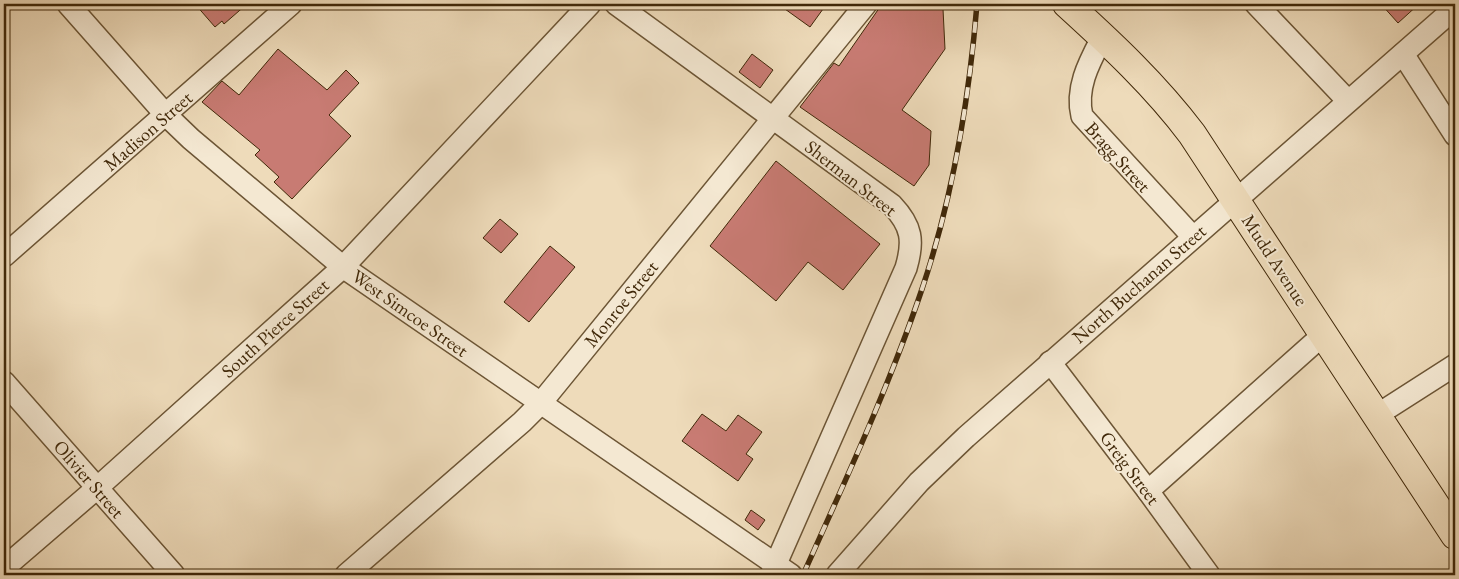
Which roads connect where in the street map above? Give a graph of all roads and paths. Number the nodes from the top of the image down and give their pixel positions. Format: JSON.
{"nodes":[{"id":1,"x":68,"y":4,"type":"edge"},
{"id":2,"x":291,"y":4,"type":"edge"},
{"id":3,"x":590,"y":4,"type":"edge"},
{"id":4,"x":616,"y":4,"type":"edge"},
{"id":5,"x":866,"y":4,"type":"edge"},
{"id":6,"x":1256,"y":4,"type":"edge"},
{"id":7,"x":1068,"y":5,"type":"edge"},
{"id":8,"x":1455,"y":8,"type":"edge"},
{"id":9,"x":1102,"y":36,"type":"junction"},
{"id":10,"x":1402,"y":54,"type":"junction"},
{"id":11,"x":1348,"y":101,"type":"junction"},
{"id":12,"x":166,"y":115,"type":"junction"},
{"id":13,"x":772,"y":118,"type":"junction"},
{"id":14,"x":1455,"y":135,"type":"edge"},
{"id":15,"x":1236,"y":200,"type":"junction"},
{"id":16,"x":1193,"y":236,"type":"junction"},
{"id":17,"x":4,"y":256,"type":"edge"},
{"id":18,"x":343,"y":267,"type":"junction"},
{"id":19,"x":1324,"y":334,"type":"junction"},
{"id":20,"x":1050,"y":362,"type":"junction"},
{"id":21,"x":1455,"y":365,"type":"edge"},
{"id":22,"x":4,"y":382,"type":"edge"},
{"id":23,"x":540,"y":404,"type":"junction"},
{"id":24,"x":1377,"y":415,"type":"junction"},
{"id":25,"x":97,"y":488,"type":"junction"},
{"id":26,"x":1148,"y":491,"type":"junction"},
{"id":27,"x":1455,"y":535,"type":"edge"},
{"id":28,"x":4,"y":568,"type":"edge"},
{"id":29,"x":779,"y":572,"type":"edge"},
{"id":30,"x":174,"y":575,"type":"edge"},
{"id":31,"x":346,"y":575,"type":"edge"},
{"id":32,"x":837,"y":575,"type":"edge"},
{"id":33,"x":1209,"y":575,"type":"edge"}],
"edges":[{"from":1,"to":12,"type":"street","name":"West Simcoe Street"},
{"from":2,"to":12,"type":"street","name":"Madison Street"},
{"from":3,"to":18,"type":"street","name":"South Pierce Street"},
{"from":4,"to":13,"type":"street","name":"Sherman Street"},
{"from":5,"to":13,"type":"street","name":"Monroe Street"},
{"from":6,"to":11,"type":"street"},
{"from":7,"to":9,"type":"main road","name":"Mudd Avenue"},
{"from":8,"to":10,"type":"street","name":"North Buchanan Street"},
{"from":9,"to":15,"type":"main road","name":"Mudd Avenue"},
{"from":9,"to":16,"type":"street","name":"Bragg Street"},
{"from":10,"to":11,"type":"street","name":"North Buchanan Street"},
{"from":10,"to":14,"type":"street"},
{"from":11,"to":15,"type":"street","name":"North Buchanan Street"},
{"from":12,"to":17,"type":"street","name":"Madison Street"},
{"from":12,"to":18,"type":"street","name":"West Simcoe Street"},
{"from":13,"to":23,"type":"street","name":"Monroe Street"},
{"from":13,"to":29,"type":"street","name":"Sherman Street"},
{"from":15,"to":16,"type":"street","name":"North Buchanan Street"},
{"from":15,"to":19,"type":"main road","name":"Mudd Avenue"},
{"from":16,"to":20,"type":"street","name":"North Buchanan Street"},
{"from":18,"to":23,"type":"street","name":"West Simcoe Street"},
{"from":18,"to":25,"type":"street","name":"South Pierce Street"},
{"from":19,"to":24,"type":"main road","name":"Mudd Avenue"},
{"from":19,"to":26,"type":"street"},
{"from":20,"to":26,"type":"street","name":"Greig Street"},
{"from":20,"to":32,"type":"street","name":"North Buchanan Street"},
{"from":21,"to":24,"type":"street"},
{"from":22,"to":25,"type":"street","name":"Olivier Street"},
{"from":23,"to":29,"type":"street","name":"West Simcoe Street"},
{"from":23,"to":31,"type":"street","name":"Monroe Street"},
{"from":24,"to":27,"type":"main road","name":"Mudd Avenue"},
{"from":25,"to":28,"type":"street","name":"South Pierce Street"},
{"from":25,"to":30,"type":"street","name":"Olivier Street"},
{"from":26,"to":33,"type":"street","name":"Greig Street"}]}
